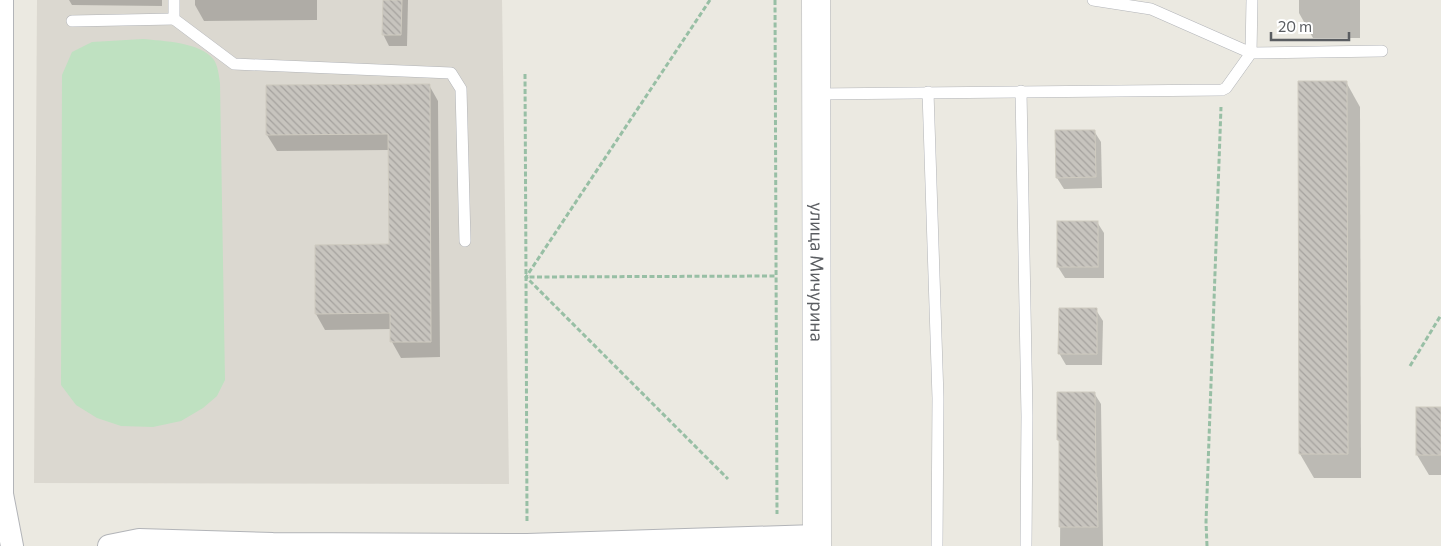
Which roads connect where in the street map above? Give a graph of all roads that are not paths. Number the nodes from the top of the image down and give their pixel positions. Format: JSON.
{"nodes":[{"id":1,"x":2,"y":0,"type":"edge"},
{"id":2,"x":174,"y":0,"type":"edge"},
{"id":3,"x":816,"y":0,"type":"edge"},
{"id":4,"x":1093,"y":0,"type":"edge"},
{"id":5,"x":1252,"y":0,"type":"edge"},
{"id":6,"x":174,"y":19,"type":"junction"},
{"id":7,"x":72,"y":21,"type":"dead end"},
{"id":8,"x":1382,"y":51,"type":"dead end"},
{"id":9,"x":1251,"y":53,"type":"junction"},
{"id":10,"x":1021,"y":91,"type":"junction"},
{"id":11,"x":928,"y":92,"type":"junction"},
{"id":12,"x":816,"y":94,"type":"junction"},
{"id":13,"x":465,"y":241,"type":"dead end"},
{"id":14,"x":816,"y":541,"type":"edge"},
{"id":15,"x":272,"y":545,"type":"edge"},
{"id":16,"x":536,"y":545,"type":"edge"},
{"id":17,"x":12,"y":546,"type":"edge"},
{"id":18,"x":109,"y":546,"type":"edge"},
{"id":19,"x":937,"y":546,"type":"edge"},
{"id":20,"x":1026,"y":546,"type":"edge"}],
"edges":[{"from":1,"to":17,"type":"street"},
{"from":2,"to":6,"type":"lane"},
{"from":3,"to":12,"type":"street","name":"улица Мичурина"},
{"from":4,"to":9,"type":"lane"},
{"from":5,"to":9,"type":"lane"},
{"from":6,"to":7,"type":"lane"},
{"from":6,"to":13,"type":"lane"},
{"from":8,"to":9,"type":"lane"},
{"from":9,"to":10,"type":"lane"},
{"from":10,"to":11,"type":"lane"},
{"from":10,"to":20,"type":"lane"},
{"from":11,"to":12,"type":"lane"},
{"from":11,"to":19,"type":"lane"},
{"from":12,"to":14,"type":"street","name":"улица Мичурина"},
{"from":14,"to":16,"type":"street"},
{"from":15,"to":16,"type":"street"},
{"from":15,"to":18,"type":"street"}]}
